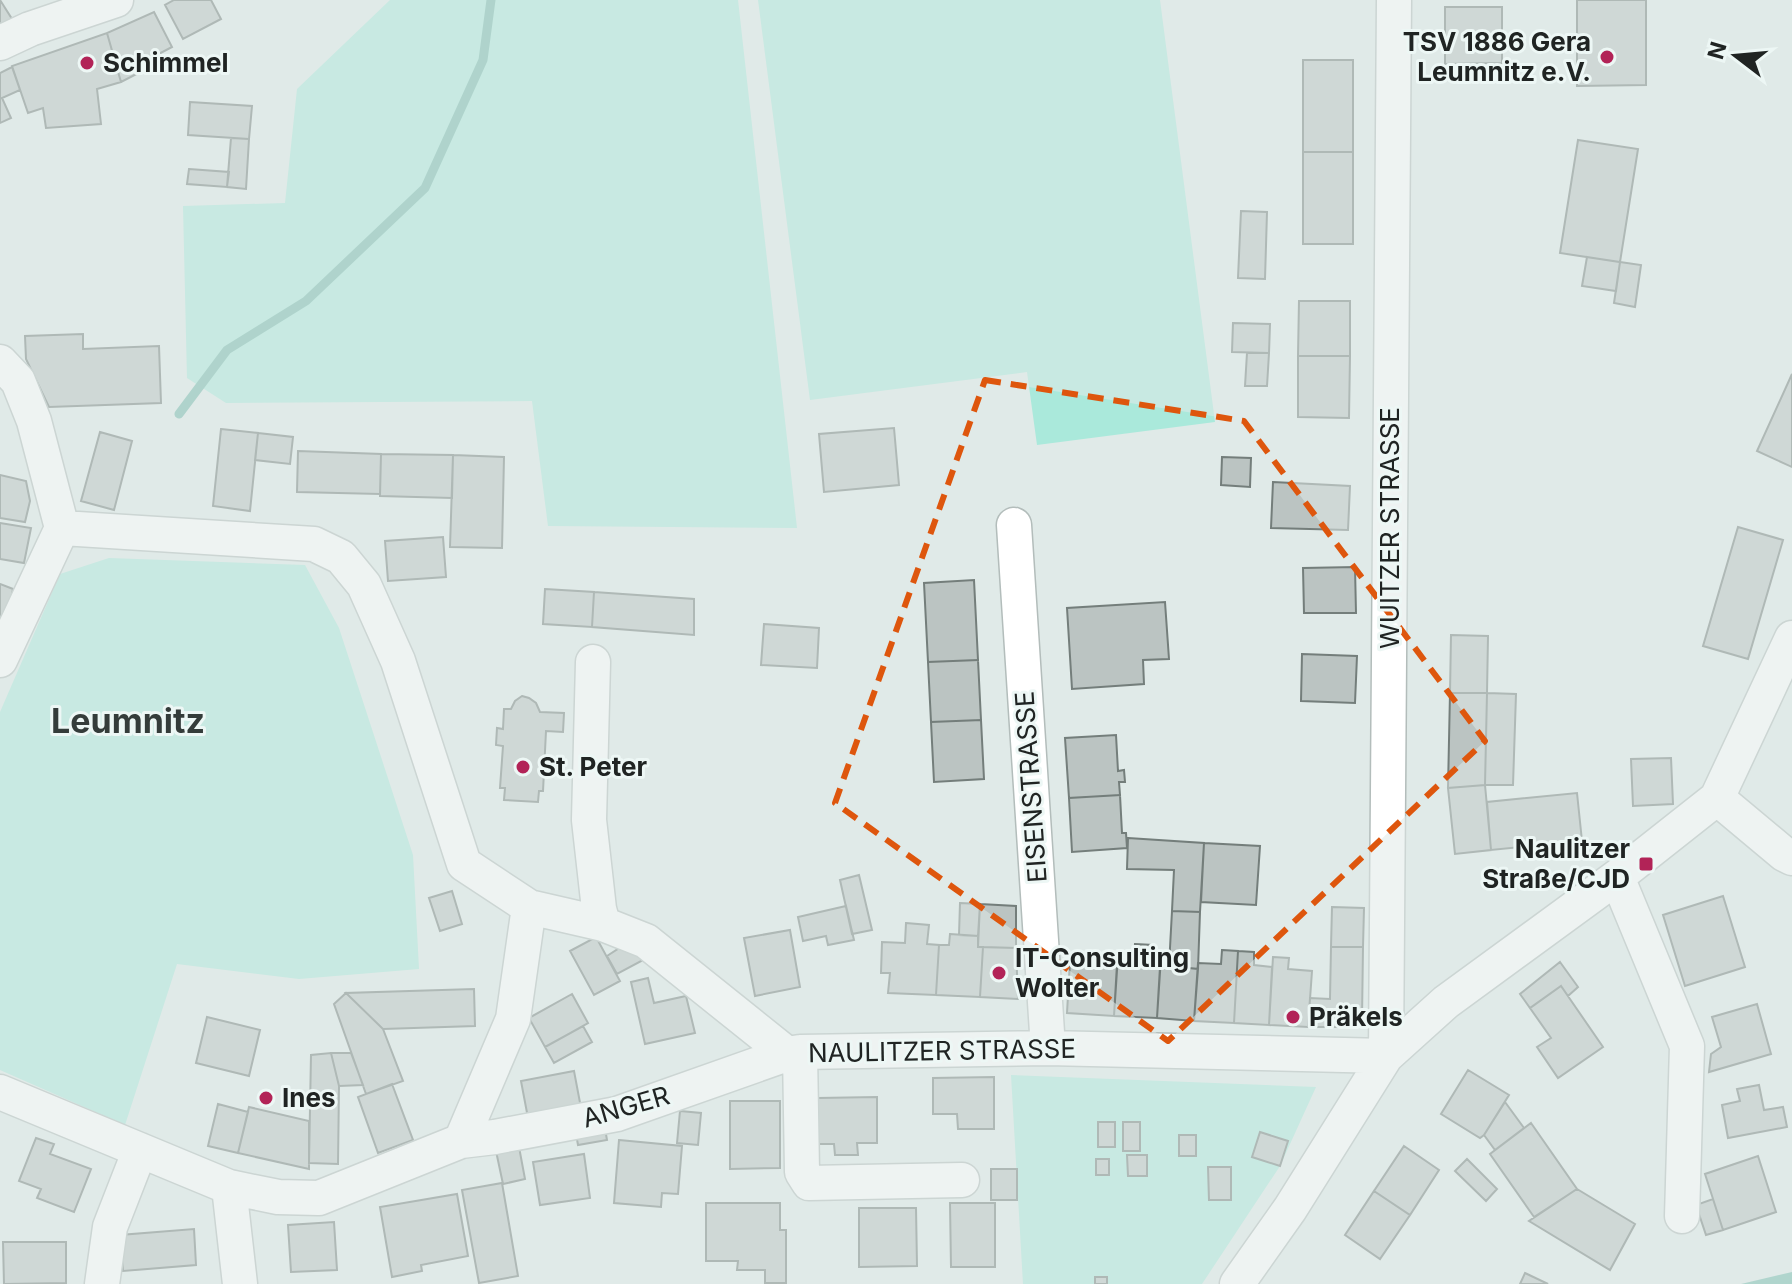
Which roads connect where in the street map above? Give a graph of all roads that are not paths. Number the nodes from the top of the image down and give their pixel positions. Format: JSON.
{"nodes":[{"id":1,"x":116,"y":0,"type":"edge"},
{"id":2,"x":1394,"y":0,"type":"edge"},
{"id":3,"x":19,"y":24,"type":"edge"},
{"id":4,"x":0,"y":362,"type":"edge"},
{"id":5,"x":1014,"y":525,"type":"dead end"},
{"id":6,"x":62,"y":528,"type":"junction"},
{"id":7,"x":1792,"y":638,"type":"edge"},
{"id":8,"x":0,"y":660,"type":"edge"},
{"id":9,"x":593,"y":662,"type":"dead end"},
{"id":10,"x":1717,"y":798,"type":"junction"},
{"id":11,"x":1792,"y":858,"type":"edge"},
{"id":12,"x":1617,"y":877,"type":"junction"},
{"id":13,"x":529,"y":907,"type":"junction"},
{"id":14,"x":603,"y":924,"type":"junction"},
{"id":15,"x":1048,"y":1048,"type":"junction"},
{"id":16,"x":794,"y":1053,"type":"junction"},
{"id":17,"x":1386,"y":1056,"type":"junction"},
{"id":18,"x":0,"y":1092,"type":"edge"},
{"id":19,"x":461,"y":1141,"type":"junction"},
{"id":20,"x":140,"y":1150,"type":"junction"},
{"id":21,"x":962,"y":1180,"type":"dead end"},
{"id":22,"x":229,"y":1187,"type":"junction"},
{"id":23,"x":1682,"y":1216,"type":"dead end"},
{"id":24,"x":102,"y":1284,"type":"edge"},
{"id":25,"x":240,"y":1284,"type":"edge"},
{"id":26,"x":1237,"y":1284,"type":"edge"}],
"edges":[{"from":1,"to":3,"type":"street"},
{"from":2,"to":17,"type":"street","name":"WUITZER STRASSE"},
{"from":4,"to":6,"type":"street"},
{"from":5,"to":15,"type":"street","name":"EISENSTRASSE"},
{"from":6,"to":8,"type":"street"},
{"from":6,"to":13,"type":"street","name":"NAULITZER STRASSE"},
{"from":7,"to":10,"type":"street"},
{"from":9,"to":14,"type":"street"},
{"from":10,"to":11,"type":"street"},
{"from":10,"to":12,"type":"street"},
{"from":12,"to":17,"type":"street"},
{"from":12,"to":23,"type":"street"},
{"from":13,"to":14,"type":"street","name":"NAULITZER STRASSE"},
{"from":13,"to":19,"type":"street"},
{"from":14,"to":16,"type":"street","name":"NAULITZER STRASSE"},
{"from":15,"to":16,"type":"street","name":"NAULITZER STRASSE"},
{"from":15,"to":17,"type":"street","name":"NAULITZER STRASSE"},
{"from":16,"to":19,"type":"street","name":"ANGER"},
{"from":16,"to":21,"type":"street"},
{"from":17,"to":26,"type":"street"},
{"from":18,"to":20,"type":"street","name":"ANGER"},
{"from":19,"to":22,"type":"street","name":"ANGER"},
{"from":20,"to":22,"type":"street","name":"ANGER"},
{"from":20,"to":24,"type":"street"},
{"from":22,"to":25,"type":"street"}]}
